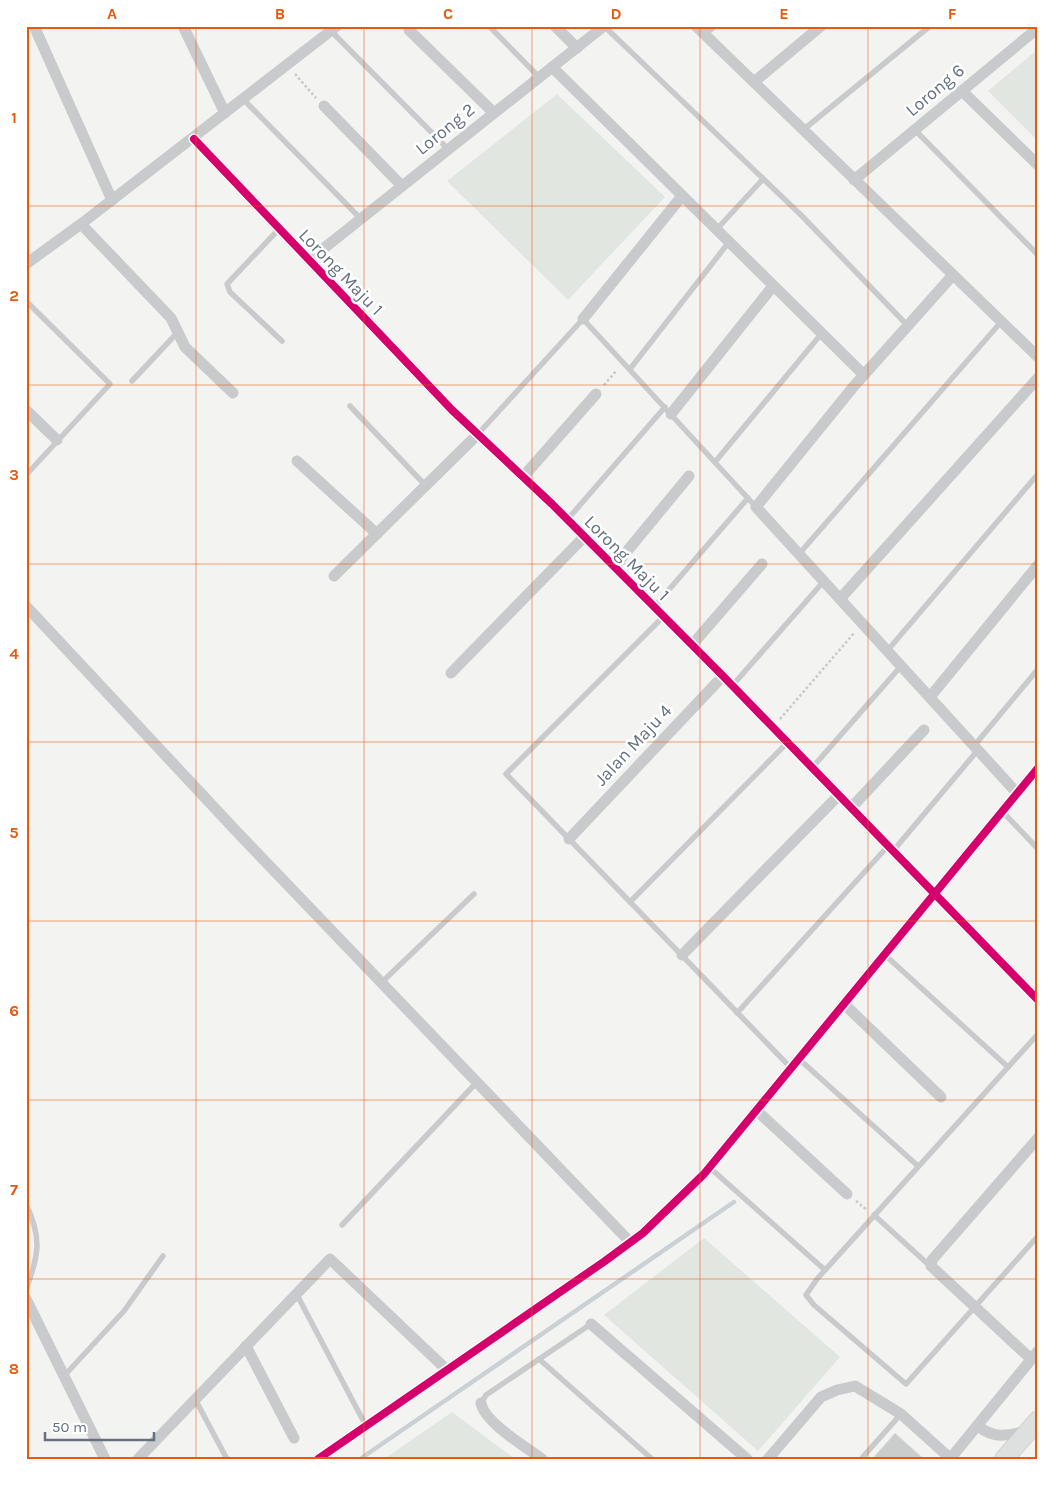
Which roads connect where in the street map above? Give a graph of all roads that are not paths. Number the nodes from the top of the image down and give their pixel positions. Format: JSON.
{"nodes":[{"id":1,"x":34,"y":26,"type":"edge"},
{"id":2,"x":183,"y":26,"type":"edge"},
{"id":3,"x":490,"y":26,"type":"edge"},
{"id":4,"x":555,"y":26,"type":"edge"},
{"id":5,"x":604,"y":26,"type":"edge"},
{"id":6,"x":714,"y":26,"type":"edge"},
{"id":7,"x":821,"y":26,"type":"edge"},
{"id":8,"x":930,"y":26,"type":"edge"},
{"id":9,"x":332,"y":28,"type":"edge"},
{"id":10,"x":1038,"y":28,"type":"edge"},
{"id":11,"x":409,"y":30,"type":"dead end"},
{"id":12,"x":700,"y":30,"type":"edge"},
{"id":13,"x":576,"y":48,"type":"junction"},
{"id":14,"x":552,"y":67,"type":"junction"},
{"id":15,"x":539,"y":77,"type":"junction"},
{"id":16,"x":754,"y":82,"type":"junction"},
{"id":17,"x":962,"y":91,"type":"junction"},
{"id":18,"x":244,"y":99,"type":"junction"},
{"id":19,"x":324,"y":106,"type":"road end"},
{"id":20,"x":225,"y":113,"type":"junction"},
{"id":21,"x":494,"y":113,"type":"junction"},
{"id":22,"x":803,"y":130,"type":"junction"},
{"id":23,"x":915,"y":130,"type":"junction"},
{"id":24,"x":194,"y":139,"type":"junction"},
{"id":25,"x":448,"y":149,"type":"junction"},
{"id":26,"x":1038,"y":165,"type":"edge"},
{"id":27,"x":763,"y":179,"type":"junction"},
{"id":28,"x":854,"y":180,"type":"junction"},
{"id":29,"x":402,"y":186,"type":"junction"},
{"id":30,"x":682,"y":196,"type":"junction"},
{"id":31,"x":112,"y":200,"type":"junction"},
{"id":32,"x":361,"y":219,"type":"junction"},
{"id":33,"x":81,"y":224,"type":"junction"},
{"id":34,"x":279,"y":229,"type":"junction"},
{"id":35,"x":716,"y":230,"type":"junction"},
{"id":36,"x":729,"y":242,"type":"junction"},
{"id":37,"x":1038,"y":255,"type":"edge"},
{"id":38,"x":309,"y":260,"type":"junction"},
{"id":39,"x":26,"y":264,"type":"edge"},
{"id":40,"x":953,"y":275,"type":"junction"},
{"id":41,"x":773,"y":286,"type":"junction"},
{"id":42,"x":26,"y":301,"type":"edge"},
{"id":43,"x":583,"y":319,"type":"junction"},
{"id":44,"x":1001,"y":322,"type":"junction"},
{"id":45,"x":908,"y":326,"type":"junction"},
{"id":46,"x":177,"y":333,"type":"junction"},
{"id":47,"x":822,"y":334,"type":"junction"},
{"id":48,"x":282,"y":341,"type":"dead end"},
{"id":49,"x":1038,"y":357,"type":"edge"},
{"id":50,"x":630,"y":370,"type":"junction"},
{"id":51,"x":864,"y":375,"type":"junction"},
{"id":52,"x":1038,"y":378,"type":"edge"},
{"id":53,"x":132,"y":381,"type":"dead end"},
{"id":54,"x":233,"y":394,"type":"dead end"},
{"id":55,"x":596,"y":394,"type":"road end"},
{"id":56,"x":350,"y":406,"type":"dead end"},
{"id":57,"x":26,"y":410,"type":"edge"},
{"id":58,"x":668,"y":411,"type":"junction"},
{"id":59,"x":478,"y":434,"type":"junction"},
{"id":60,"x":57,"y":440,"type":"junction"},
{"id":61,"x":297,"y":460,"type":"dead end"},
{"id":62,"x":715,"y":462,"type":"junction"},
{"id":63,"x":26,"y":474,"type":"edge"},
{"id":64,"x":1038,"y":474,"type":"edge"},
{"id":65,"x":689,"y":476,"type":"dead end"},
{"id":66,"x":523,"y":477,"type":"junction"},
{"id":67,"x":426,"y":486,"type":"junction"},
{"id":68,"x":752,"y":503,"type":"junction"},
{"id":69,"x":567,"y":520,"type":"junction"},
{"id":70,"x":377,"y":534,"type":"junction"},
{"id":71,"x":584,"y":537,"type":"junction"},
{"id":72,"x":799,"y":554,"type":"junction"},
{"id":73,"x":762,"y":564,"type":"dead end"},
{"id":74,"x":1038,"y":566,"type":"edge"},
{"id":75,"x":614,"y":567,"type":"junction"},
{"id":76,"x":334,"y":576,"type":"dead end"},
{"id":77,"x":824,"y":581,"type":"junction"},
{"id":78,"x":840,"y":598,"type":"junction"},
{"id":79,"x":26,"y":606,"type":"edge"},
{"id":80,"x":654,"y":607,"type":"junction"},
{"id":81,"x":663,"y":617,"type":"junction"},
{"id":82,"x":692,"y":645,"type":"junction"},
{"id":83,"x":887,"y":651,"type":"junction"},
{"id":84,"x":901,"y":666,"type":"junction"},
{"id":85,"x":1038,"y":669,"type":"edge"},
{"id":86,"x":451,"y":673,"type":"dead end"},
{"id":87,"x":723,"y":676,"type":"junction"},
{"id":88,"x":732,"y":686,"type":"junction"},
{"id":89,"x":930,"y":697,"type":"junction"},
{"id":90,"x":924,"y":730,"type":"dead end"},
{"id":91,"x":787,"y":743,"type":"junction"},
{"id":92,"x":976,"y":748,"type":"junction"},
{"id":93,"x":812,"y":768,"type":"junction"},
{"id":94,"x":1038,"y":768,"type":"edge"},
{"id":95,"x":1017,"y":793,"type":"junction"},
{"id":96,"x":839,"y":796,"type":"junction"},
{"id":97,"x":851,"y":808,"type":"junction"},
{"id":98,"x":1002,"y":811,"type":"junction"},
{"id":99,"x":569,"y":839,"type":"junction"},
{"id":100,"x":890,"y":849,"type":"junction"},
{"id":101,"x":1038,"y":849,"type":"edge"},
{"id":102,"x":474,"y":894,"type":"dead end"},
{"id":103,"x":935,"y":894,"type":"junction"},
{"id":104,"x":630,"y":902,"type":"junction"},
{"id":105,"x":682,"y":955,"type":"junction"},
{"id":106,"x":885,"y":955,"type":"junction"},
{"id":107,"x":382,"y":982,"type":"junction"},
{"id":108,"x":1037,"y":999,"type":"edge"},
{"id":109,"x":844,"y":1004,"type":"junction"},
{"id":110,"x":737,"y":1012,"type":"junction"},
{"id":111,"x":1038,"y":1034,"type":"edge"},
{"id":112,"x":799,"y":1059,"type":"junction"},
{"id":113,"x":1008,"y":1067,"type":"junction"},
{"id":114,"x":791,"y":1068,"type":"junction"},
{"id":115,"x":478,"y":1082,"type":"junction"},
{"id":116,"x":941,"y":1097,"type":"dead end"},
{"id":117,"x":756,"y":1110,"type":"junction"},
{"id":118,"x":1038,"y":1138,"type":"edge"},
{"id":119,"x":918,"y":1166,"type":"junction"},
{"id":120,"x":709,"y":1167,"type":"junction"},
{"id":121,"x":847,"y":1194,"type":"road end"},
{"id":122,"x":26,"y":1204,"type":"edge"},
{"id":123,"x":874,"y":1216,"type":"junction"},
{"id":124,"x":342,"y":1225,"type":"dead end"},
{"id":125,"x":1038,"y":1236,"type":"edge"},
{"id":126,"x":630,"y":1242,"type":"junction"},
{"id":127,"x":163,"y":1256,"type":"dead end"},
{"id":128,"x":930,"y":1266,"type":"junction"},
{"id":129,"x":825,"y":1270,"type":"junction"},
{"id":130,"x":26,"y":1290,"type":"edge"},
{"id":131,"x":296,"y":1293,"type":"junction"},
{"id":132,"x":26,"y":1299,"type":"edge"},
{"id":133,"x":974,"y":1308,"type":"junction"},
{"id":134,"x":591,"y":1324,"type":"joint"},
{"id":135,"x":246,"y":1346,"type":"junction"},
{"id":136,"x":1034,"y":1355,"type":"edge"},
{"id":137,"x":539,"y":1359,"type":"junction"},
{"id":138,"x":447,"y":1370,"type":"junction"},
{"id":139,"x":64,"y":1376,"type":"junction"},
{"id":140,"x":195,"y":1399,"type":"junction"},
{"id":141,"x":481,"y":1403,"type":"joint"},
{"id":142,"x":901,"y":1414,"type":"junction"},
{"id":143,"x":366,"y":1426,"type":"junction"},
{"id":144,"x":978,"y":1426,"type":"junction"},
{"id":145,"x":1033,"y":1426,"type":"edge"},
{"id":146,"x":294,"y":1438,"type":"dead end"},
{"id":147,"x":141,"y":1457,"type":"edge"},
{"id":148,"x":951,"y":1458,"type":"edge"},
{"id":149,"x":105,"y":1459,"type":"edge"},
{"id":150,"x":227,"y":1459,"type":"edge"},
{"id":151,"x":318,"y":1459,"type":"edge"},
{"id":152,"x":542,"y":1459,"type":"edge"},
{"id":153,"x":652,"y":1459,"type":"edge"},
{"id":154,"x":747,"y":1459,"type":"edge"},
{"id":155,"x":768,"y":1459,"type":"edge"},
{"id":156,"x":861,"y":1459,"type":"edge"},
{"id":157,"x":1004,"y":1459,"type":"edge"}],
"edges":[{"from":1,"to":31,"type":"street"},
{"from":2,"to":20,"type":"street"},
{"from":3,"to":15,"type":"lane"},
{"from":4,"to":13,"type":"street"},
{"from":5,"to":13,"type":"street","name":"Lorong 2"},
{"from":5,"to":27,"type":"lane"},
{"from":6,"to":12,"type":"lane"},
{"from":7,"to":16,"type":"street"},
{"from":8,"to":22,"type":"lane"},
{"from":9,"to":18,"type":"street"},
{"from":9,"to":25,"type":"lane"},
{"from":10,"to":17,"type":"street","name":"Lorong 6"},
{"from":11,"to":21,"type":"street"},
{"from":12,"to":16,"type":"street"},
{"from":13,"to":14,"type":"street","name":"Lorong 2"},
{"from":14,"to":15,"type":"street","name":"Lorong 2"},
{"from":14,"to":30,"type":"street"},
{"from":15,"to":21,"type":"street","name":"Lorong 2"},
{"from":16,"to":22,"type":"street"},
{"from":17,"to":23,"type":"street","name":"Lorong 6"},
{"from":17,"to":26,"type":"street"},
{"from":18,"to":20,"type":"street"},
{"from":18,"to":32,"type":"lane"},
{"from":19,"to":29,"type":"street"},
{"from":20,"to":24,"type":"street"},
{"from":21,"to":25,"type":"street","name":"Lorong 2"},
{"from":22,"to":28,"type":"street"},
{"from":23,"to":28,"type":"street","name":"Lorong 6"},
{"from":23,"to":37,"type":"lane"},
{"from":24,"to":31,"type":"street"},
{"from":24,"to":34,"type":"street","name":"Lorong Maju 1"},
{"from":25,"to":29,"type":"street","name":"Lorong 2"},
{"from":27,"to":35,"type":"lane"},
{"from":27,"to":45,"type":"lane"},
{"from":28,"to":40,"type":"street"},
{"from":29,"to":32,"type":"street","name":"Lorong 2"},
{"from":30,"to":35,"type":"street"},
{"from":30,"to":43,"type":"street"},
{"from":31,"to":33,"type":"street"},
{"from":32,"to":38,"type":"street","name":"Lorong 2"},
{"from":33,"to":39,"type":"street"},
{"from":33,"to":46,"type":"street"},
{"from":34,"to":38,"type":"street","name":"Lorong Maju 1"},
{"from":34,"to":48,"type":"lane"},
{"from":35,"to":36,"type":"street"},
{"from":36,"to":41,"type":"street"},
{"from":36,"to":50,"type":"lane"},
{"from":38,"to":59,"type":"street","name":"Lorong Maju 1"},
{"from":40,"to":44,"type":"street"},
{"from":40,"to":45,"type":"street"},
{"from":41,"to":47,"type":"street"},
{"from":41,"to":58,"type":"street"},
{"from":42,"to":60,"type":"lane"},
{"from":43,"to":50,"type":"lane"},
{"from":43,"to":59,"type":"lane"},
{"from":44,"to":49,"type":"street"},
{"from":44,"to":72,"type":"lane"},
{"from":45,"to":51,"type":"street"},
{"from":46,"to":53,"type":"lane"},
{"from":46,"to":54,"type":"street"},
{"from":47,"to":51,"type":"street"},
{"from":47,"to":62,"type":"lane"},
{"from":50,"to":58,"type":"lane"},
{"from":51,"to":68,"type":"street"},
{"from":52,"to":78,"type":"street"},
{"from":55,"to":66,"type":"street"},
{"from":56,"to":67,"type":"lane"},
{"from":57,"to":60,"type":"street"},
{"from":58,"to":62,"type":"lane"},
{"from":58,"to":69,"type":"lane"},
{"from":59,"to":66,"type":"street","name":"Lorong Maju 1"},
{"from":59,"to":67,"type":"street"},
{"from":60,"to":63,"type":"lane"},
{"from":61,"to":70,"type":"street"},
{"from":62,"to":68,"type":"lane"},
{"from":64,"to":83,"type":"lane"},
{"from":65,"to":75,"type":"street"},
{"from":66,"to":69,"type":"street","name":"Lorong Maju 1"},
{"from":67,"to":70,"type":"street"},
{"from":68,"to":72,"type":"street"},
{"from":68,"to":80,"type":"lane"},
{"from":69,"to":71,"type":"street","name":"Lorong Maju 1"},
{"from":70,"to":76,"type":"street"},
{"from":71,"to":75,"type":"street","name":"Lorong Maju 1"},
{"from":71,"to":86,"type":"street"},
{"from":72,"to":77,"type":"street"},
{"from":73,"to":82,"type":"street"},
{"from":74,"to":89,"type":"street"},
{"from":75,"to":80,"type":"street","name":"Lorong Maju 1"},
{"from":77,"to":78,"type":"street"},
{"from":77,"to":88,"type":"lane"},
{"from":78,"to":83,"type":"street"},
{"from":79,"to":107,"type":"street"},
{"from":80,"to":81,"type":"street","name":"Lorong Maju 1"},
{"from":81,"to":82,"type":"street","name":"Lorong Maju 1"},
{"from":81,"to":99,"type":"lane"},
{"from":82,"to":87,"type":"street","name":"Lorong Maju 1"},
{"from":83,"to":84,"type":"street"},
{"from":84,"to":89,"type":"street"},
{"from":84,"to":93,"type":"lane"},
{"from":85,"to":92,"type":"lane"},
{"from":87,"to":88,"type":"street","name":"Lorong Maju 1"},
{"from":87,"to":99,"type":"street","name":"Jalan Maju 4"},
{"from":88,"to":91,"type":"street","name":"Lorong Maju 1"},
{"from":89,"to":92,"type":"street"},
{"from":90,"to":97,"type":"street"},
{"from":91,"to":93,"type":"street","name":"Lorong Maju 1"},
{"from":91,"to":104,"type":"lane"},
{"from":92,"to":95,"type":"street"},
{"from":92,"to":100,"type":"lane"},
{"from":93,"to":96,"type":"street","name":"Lorong Maju 1"},
{"from":94,"to":95,"type":"street"},
{"from":95,"to":98,"type":"street"},
{"from":96,"to":97,"type":"street","name":"Lorong Maju 1"},
{"from":96,"to":105,"type":"street"},
{"from":97,"to":100,"type":"street","name":"Lorong Maju 1"},
{"from":98,"to":101,"type":"lane"},
{"from":98,"to":103,"type":"street"},
{"from":99,"to":104,"type":"lane"},
{"from":100,"to":103,"type":"street","name":"Lorong Maju 1"},
{"from":100,"to":110,"type":"lane"},
{"from":102,"to":107,"type":"lane"},
{"from":103,"to":106,"type":"street"},
{"from":103,"to":108,"type":"street","name":"Lorong Maju 1"},
{"from":104,"to":105,"type":"lane"},
{"from":105,"to":110,"type":"lane"},
{"from":106,"to":109,"type":"street"},
{"from":106,"to":113,"type":"lane"},
{"from":107,"to":115,"type":"street"},
{"from":109,"to":112,"type":"street"},
{"from":109,"to":116,"type":"street"},
{"from":110,"to":114,"type":"lane"},
{"from":111,"to":113,"type":"lane"},
{"from":112,"to":114,"type":"street"},
{"from":112,"to":119,"type":"lane"},
{"from":113,"to":119,"type":"lane"},
{"from":114,"to":117,"type":"street"},
{"from":115,"to":124,"type":"lane"},
{"from":115,"to":126,"type":"street"},
{"from":117,"to":120,"type":"street"},
{"from":117,"to":121,"type":"street"},
{"from":118,"to":128,"type":"street"},
{"from":119,"to":123,"type":"lane"},
{"from":120,"to":126,"type":"street"},
{"from":120,"to":129,"type":"lane"},
{"from":122,"to":130,"type":"lane"},
{"from":123,"to":128,"type":"lane"},
{"from":123,"to":129,"type":"lane"},
{"from":125,"to":133,"type":"lane"},
{"from":126,"to":138,"type":"street"},
{"from":127,"to":139,"type":"lane"},
{"from":128,"to":133,"type":"street"},
{"from":129,"to":133,"type":"lane"},
{"from":131,"to":135,"type":"street"},
{"from":131,"to":138,"type":"street"},
{"from":131,"to":143,"type":"lane"},
{"from":132,"to":139,"type":"street"},
{"from":133,"to":136,"type":"street"},
{"from":134,"to":137,"type":"lane"},
{"from":134,"to":154,"type":"street"},
{"from":135,"to":140,"type":"street"},
{"from":135,"to":146,"type":"street"},
{"from":136,"to":144,"type":"street"},
{"from":137,"to":141,"type":"lane"},
{"from":137,"to":153,"type":"lane"},
{"from":138,"to":143,"type":"street"},
{"from":139,"to":149,"type":"street"},
{"from":140,"to":147,"type":"street"},
{"from":140,"to":150,"type":"lane"},
{"from":141,"to":152,"type":"street"},
{"from":142,"to":148,"type":"street"},
{"from":142,"to":155,"type":"street"},
{"from":142,"to":156,"type":"lane"},
{"from":143,"to":151,"type":"street"},
{"from":144,"to":145,"type":"street"},
{"from":144,"to":148,"type":"street"},
{"from":145,"to":157,"type":"main road"}]}
